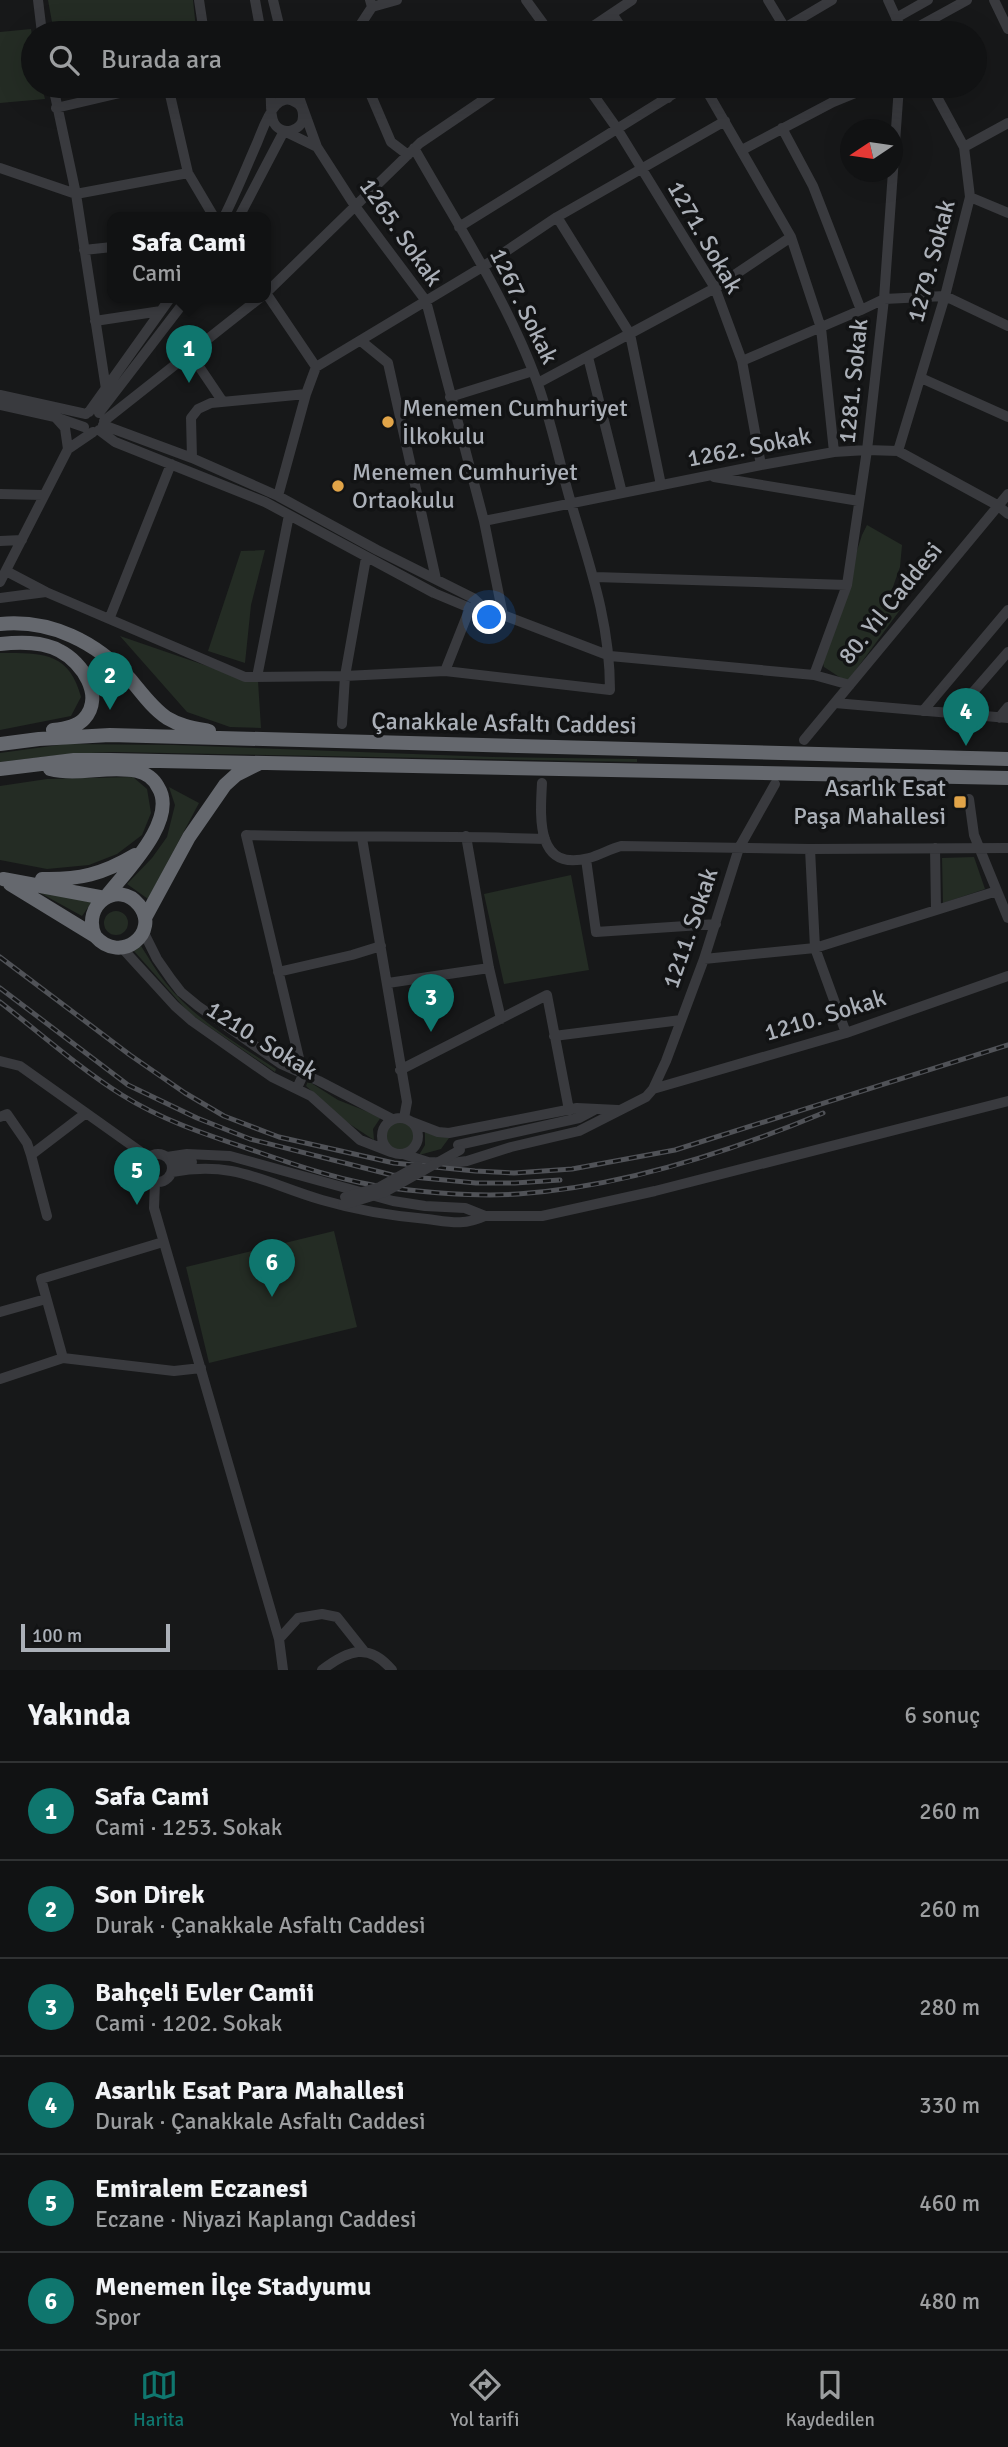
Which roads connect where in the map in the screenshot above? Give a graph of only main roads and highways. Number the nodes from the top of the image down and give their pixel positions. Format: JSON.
{"nodes":[{"id":1,"x":0,"y":624,"type":"edge"},
{"id":2,"x":0,"y":643,"type":"edge"},
{"id":3,"x":0,"y":737,"type":"edge"},
{"id":4,"x":244,"y":740,"type":"junction"},
{"id":5,"x":0,"y":744,"type":"edge"},
{"id":6,"x":1008,"y":759,"type":"edge"},
{"id":7,"x":261,"y":763,"type":"junction"},
{"id":8,"x":32,"y":765,"type":"junction"},
{"id":9,"x":0,"y":769,"type":"edge"},
{"id":10,"x":1008,"y":778,"type":"edge"},
{"id":11,"x":142,"y":850,"type":"junction"},
{"id":12,"x":1,"y":879,"type":"edge"},
{"id":13,"x":105,"y":898,"type":"junction"},
{"id":14,"x":144,"y":924,"type":"junction"},
{"id":15,"x":95,"y":936,"type":"junction"}],
"edges":[{"from":1,"to":4,"type":"highway"},
{"from":2,"to":3,"type":"highway"},
{"from":4,"to":5,"type":"highway","name":"Çanakkale Asfaltı Caddesi"},
{"from":4,"to":6,"type":"highway","name":"Çanakkale Asfaltı Caddesi"},
{"from":7,"to":8,"type":"highway","name":"Çanakkale Asfaltı Caddesi"},
{"from":7,"to":10,"type":"highway","name":"Çanakkale Asfaltı Caddesi"},
{"from":7,"to":14,"type":"highway"},
{"from":8,"to":9,"type":"highway","name":"Çanakkale Asfaltı Caddesi"},
{"from":8,"to":11,"type":"highway"},
{"from":11,"to":12,"type":"highway"},
{"from":11,"to":13,"type":"highway"},
{"from":12,"to":13,"type":"highway"},
{"from":12,"to":15,"type":"highway"},
{"from":13,"to":14,"type":"highway"},
{"from":13,"to":15,"type":"highway"},
{"from":14,"to":15,"type":"highway"}]}
